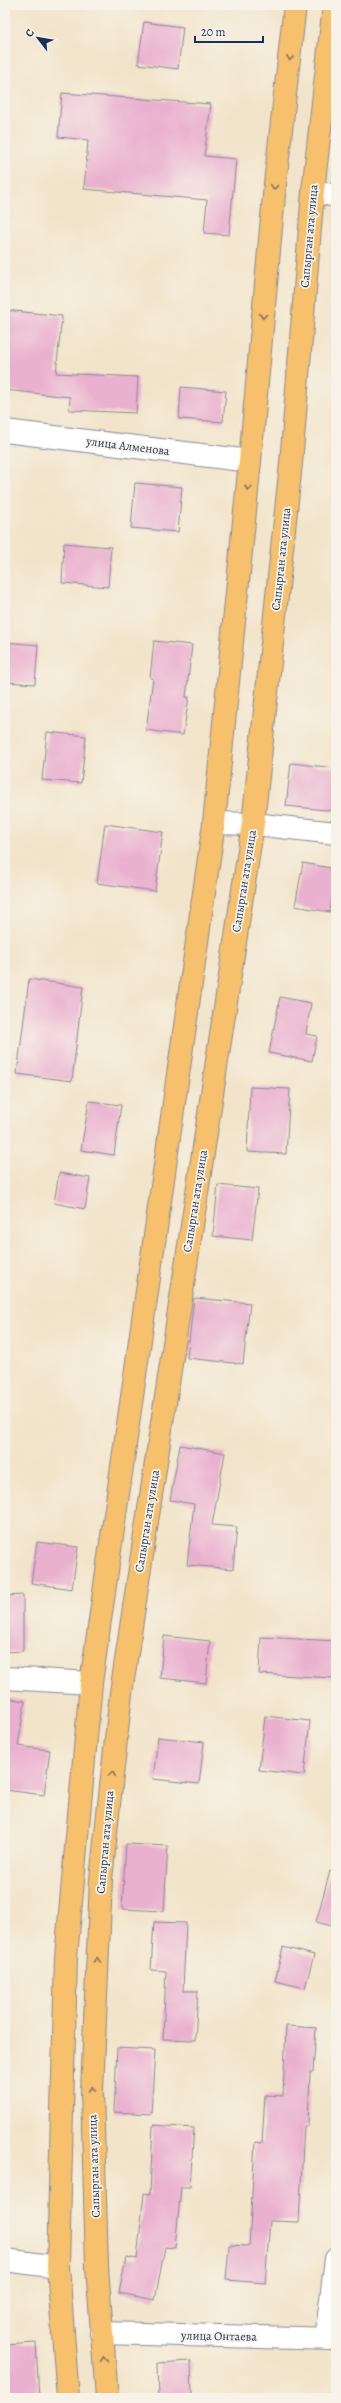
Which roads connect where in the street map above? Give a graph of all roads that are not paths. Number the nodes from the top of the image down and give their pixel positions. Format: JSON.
{"nodes":[{"id":1,"x":295,"y":5,"type":"edge"},
{"id":2,"x":334,"y":5,"type":"edge"},
{"id":3,"x":312,"y":190,"type":"junction"},
{"id":4,"x":336,"y":196,"type":"edge"},
{"id":5,"x":5,"y":431,"type":"edge"},
{"id":6,"x":250,"y":462,"type":"junction"},
{"id":7,"x":214,"y":823,"type":"junction"},
{"id":8,"x":253,"y":824,"type":"junction"},
{"id":9,"x":336,"y":833,"type":"edge"},
{"id":10,"x":5,"y":1678,"type":"edge"},
{"id":11,"x":91,"y":1683,"type":"junction"},
{"id":12,"x":336,"y":2259,"type":"edge"},
{"id":13,"x":5,"y":2260,"type":"edge"},
{"id":14,"x":58,"y":2267,"type":"junction"},
{"id":15,"x":101,"y":2333,"type":"junction"},
{"id":16,"x":331,"y":2339,"type":"edge"},
{"id":17,"x":68,"y":2398,"type":"edge"},
{"id":18,"x":107,"y":2398,"type":"edge"}],
"edges":[{"from":1,"to":6,"type":"main road","one_way":true},
{"from":2,"to":3,"type":"main road","name":"Сапырган ата улица"},
{"from":3,"to":4,"type":"street"},
{"from":3,"to":8,"type":"main road","name":"Сапырган ата улица"},
{"from":5,"to":6,"type":"street","name":"улица Алменова"},
{"from":6,"to":7,"type":"main road","one_way":true},
{"from":7,"to":8,"type":"street"},
{"from":7,"to":11,"type":"main road"},
{"from":8,"to":9,"type":"street"},
{"from":15,"to":8,"type":"main road","name":"Сапырган ата улица","one_way":true},
{"from":10,"to":11,"type":"street"},
{"from":11,"to":14,"type":"main road"},
{"from":12,"to":16,"type":"street"},
{"from":13,"to":14,"type":"street"},
{"from":14,"to":17,"type":"main road"},
{"from":15,"to":16,"type":"street","name":"улица Онтаева"},
{"from":18,"to":15,"type":"main road","name":"Сапырган ата улица","one_way":true}]}
